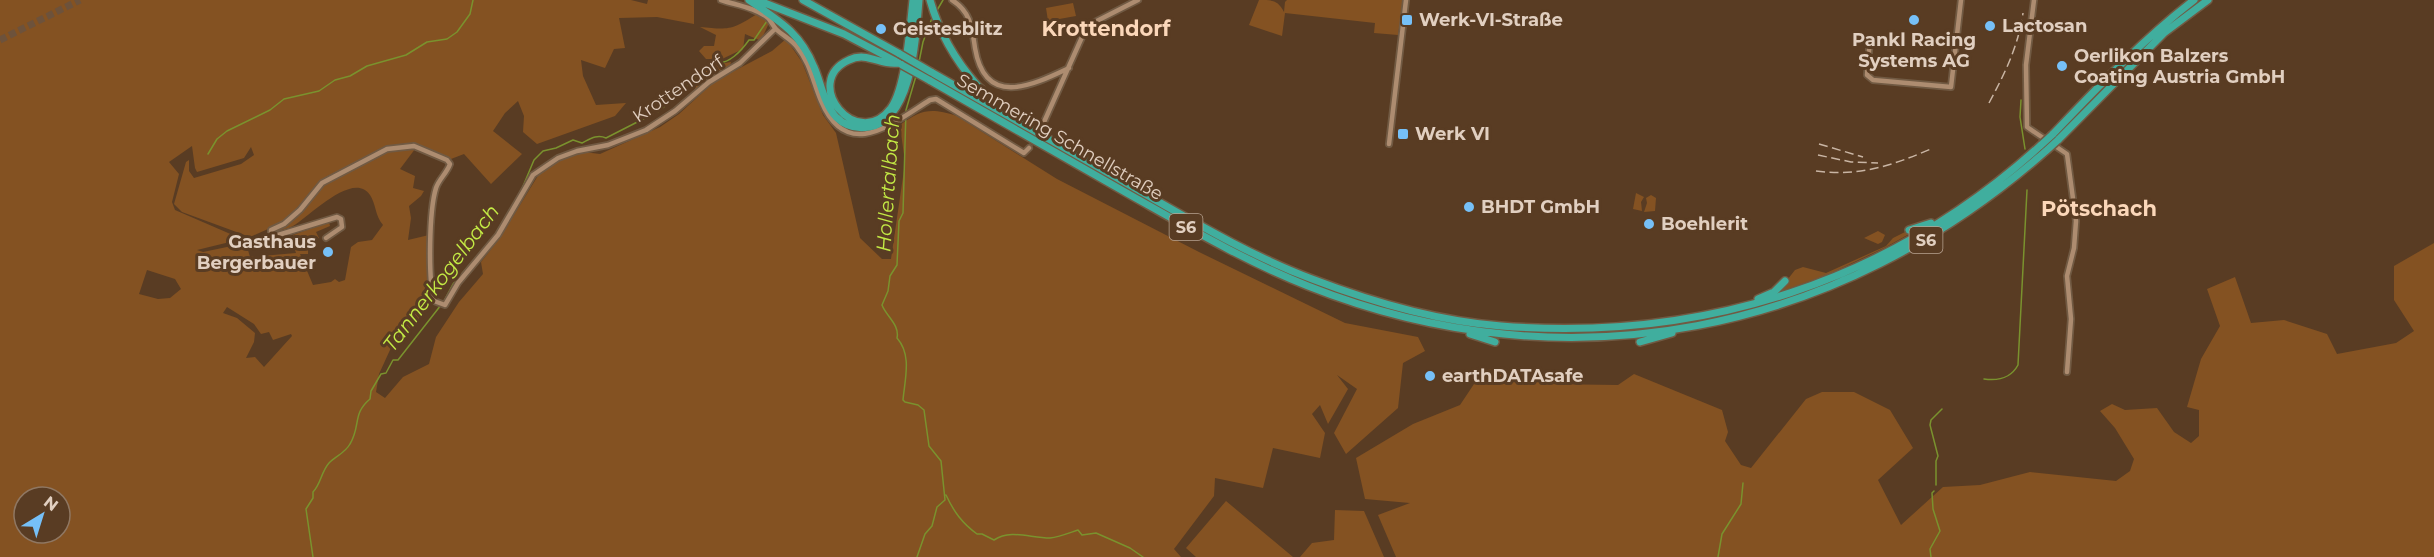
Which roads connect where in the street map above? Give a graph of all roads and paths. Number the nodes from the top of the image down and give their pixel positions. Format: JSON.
{"nodes":[{"id":1,"x":721,"y":0,"type":"edge"},
{"id":2,"x":749,"y":0,"type":"edge"},
{"id":3,"x":757,"y":0,"type":"edge"},
{"id":4,"x":803,"y":0,"type":"edge"},
{"id":5,"x":913,"y":0,"type":"edge"},
{"id":6,"x":919,"y":0,"type":"edge"},
{"id":7,"x":952,"y":0,"type":"edge"},
{"id":8,"x":1138,"y":0,"type":"edge"},
{"id":9,"x":1406,"y":0,"type":"edge"},
{"id":10,"x":1961,"y":0,"type":"edge"},
{"id":11,"x":2034,"y":0,"type":"edge"},
{"id":12,"x":2194,"y":0,"type":"edge"},
{"id":13,"x":2208,"y":0,"type":"edge"},
{"id":14,"x":931,"y":4,"type":"edge"},
{"id":15,"x":775,"y":29,"type":"junction"},
{"id":16,"x":1870,"y":39,"type":"dead end"},
{"id":17,"x":904,"y":63,"type":"junction"},
{"id":18,"x":1069,"y":68,"type":"junction"},
{"id":19,"x":1007,"y":116,"type":"junction"},
{"id":20,"x":1044,"y":122,"type":"tunnel mouth"},
{"id":21,"x":2055,"y":137,"type":"junction"},
{"id":22,"x":1389,"y":144,"type":"dead end"},
{"id":23,"x":1029,"y":148,"type":"dead end"},
{"id":24,"x":2044,"y":148,"type":"junction"},
{"id":25,"x":1962,"y":209,"type":"junction"},
{"id":26,"x":1909,"y":230,"type":"dead end"},
{"id":27,"x":326,"y":238,"type":"dead end"},
{"id":28,"x":1785,"y":281,"type":"dead end"},
{"id":29,"x":1726,"y":311,"type":"junction"},
{"id":30,"x":1454,"y":328,"type":"junction"},
{"id":31,"x":1683,"y":329,"type":"junction"},
{"id":32,"x":1495,"y":342,"type":"dead end"},
{"id":33,"x":1640,"y":342,"type":"dead end"},
{"id":34,"x":2067,"y":372,"type":"dead end"}],
"edges":[{"from":1,"to":15,"type":"street"},
{"from":2,"to":17,"type":"highway"},
{"from":3,"to":17,"type":"highway","name":"Semmering Schnellstraße","number":"S6"},
{"from":4,"to":19,"type":"highway","name":"Semmering Schnellstraße","number":"S6","bridge":true},
{"from":5,"to":17,"type":"highway"},
{"from":6,"to":17,"type":"highway"},
{"from":7,"to":18,"type":"street"},
{"from":8,"to":18,"type":"street"},
{"from":9,"to":22,"type":"street"},
{"from":10,"to":16,"type":"street"},
{"from":11,"to":34,"type":"street"},
{"from":12,"to":21,"type":"highway","name":"Semmering Schnellstraße","number":"S6"},
{"from":13,"to":21,"type":"highway","name":"Semmering Schnellstraße","number":"S6"},
{"from":14,"to":19,"type":"highway"},
{"from":15,"to":23,"type":"street"},
{"from":15,"to":27,"type":"street","name":"Krottendorf"},
{"from":17,"to":17,"type":"highway"},
{"from":17,"to":30,"type":"highway","name":"Semmering Schnellstraße","number":"S6","bridge":true},
{"from":18,"to":20,"type":"street"},
{"from":19,"to":29,"type":"highway","name":"Semmering Schnellstraße","number":"S6"},
{"from":21,"to":24,"type":"highway","name":"Semmering Schnellstraße","number":"S6","bridge":true},
{"from":24,"to":25,"type":"highway","name":"Semmering Schnellstraße","number":"S6"},
{"from":24,"to":31,"type":"highway","name":"Semmering Schnellstraße","number":"S6"},
{"from":25,"to":26,"type":"highway"},
{"from":25,"to":29,"type":"highway","name":"Semmering Schnellstraße","number":"S6"},
{"from":28,"to":29,"type":"highway"},
{"from":30,"to":31,"type":"highway","name":"Semmering Schnellstraße","number":"S6"},
{"from":30,"to":32,"type":"highway"},
{"from":31,"to":33,"type":"highway"}]}
